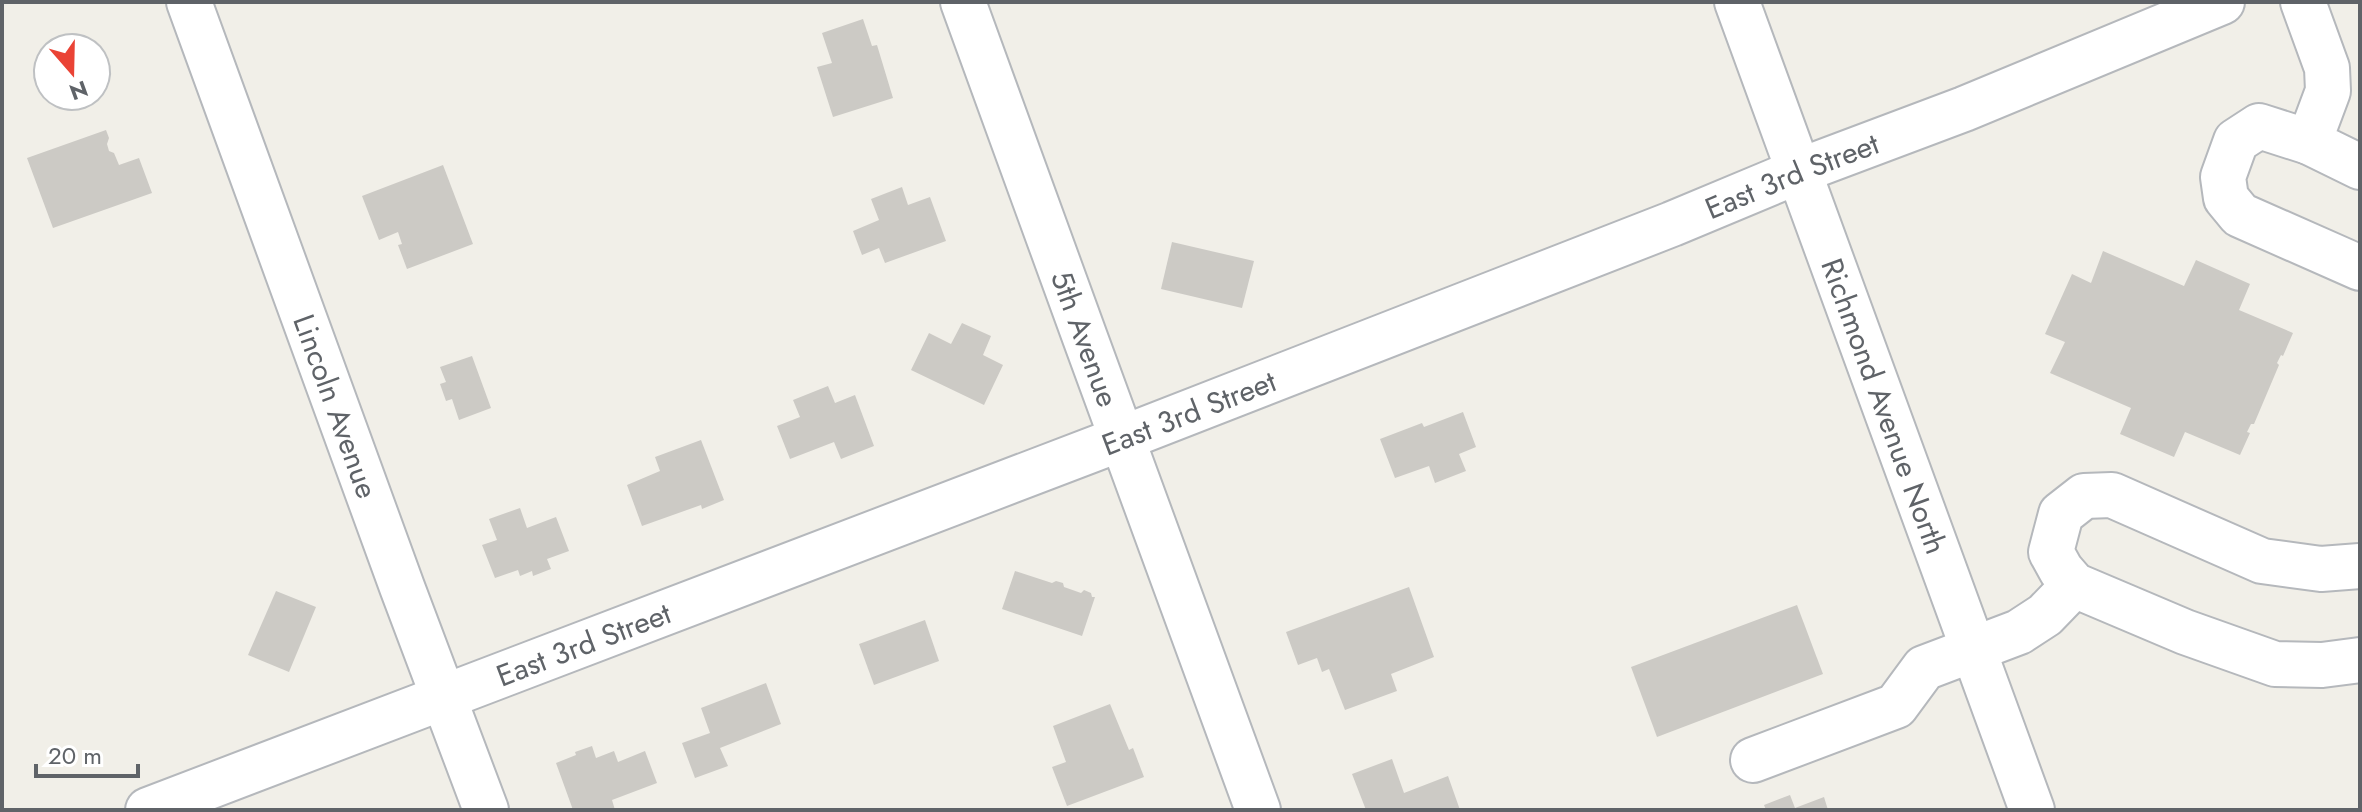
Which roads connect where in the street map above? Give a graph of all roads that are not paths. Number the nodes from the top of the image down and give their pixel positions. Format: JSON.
{"nodes":[{"id":1,"x":189,"y":2,"type":"edge"},
{"id":2,"x":963,"y":2,"type":"edge"},
{"id":3,"x":1737,"y":2,"type":"edge"},
{"id":4,"x":2222,"y":2,"type":"edge"},
{"id":5,"x":2303,"y":2,"type":"edge"},
{"id":6,"x":2309,"y":142,"type":"junction"},
{"id":7,"x":2360,"y":167,"type":"edge"},
{"id":8,"x":1799,"y":171,"type":"junction"},
{"id":9,"x":2360,"y":268,"type":"edge"},
{"id":10,"x":1123,"y":438,"type":"junction"},
{"id":11,"x":2360,"y":566,"type":"edge"},
{"id":12,"x":2074,"y":585,"type":"junction"},
{"id":13,"x":1973,"y":648,"type":"junction"},
{"id":14,"x":2360,"y":660,"type":"edge"},
{"id":15,"x":445,"y":697,"type":"junction"},
{"id":16,"x":1753,"y":760,"type":"dead end"},
{"id":17,"x":148,"y":810,"type":"edge"},
{"id":18,"x":486,"y":810,"type":"edge"},
{"id":19,"x":1258,"y":810,"type":"edge"},
{"id":20,"x":2032,"y":810,"type":"edge"}],
"edges":[{"from":1,"to":15,"type":"street","name":"Lincoln Avenue"},
{"from":2,"to":10,"type":"street","name":"5th Avenue"},
{"from":3,"to":8,"type":"street","name":"Richmond Avenue North"},
{"from":4,"to":8,"type":"street","name":"East 3rd Street"},
{"from":5,"to":6,"type":"street"},
{"from":6,"to":7,"type":"street"},
{"from":6,"to":9,"type":"street"},
{"from":8,"to":10,"type":"street","name":"East 3rd Street"},
{"from":8,"to":13,"type":"street","name":"Richmond Avenue North"},
{"from":10,"to":15,"type":"street","name":"East 3rd Street"},
{"from":10,"to":19,"type":"street","name":"5th Avenue"},
{"from":11,"to":12,"type":"street"},
{"from":12,"to":13,"type":"street"},
{"from":12,"to":14,"type":"street"},
{"from":13,"to":16,"type":"street"},
{"from":13,"to":20,"type":"street","name":"Richmond Avenue North"},
{"from":15,"to":17,"type":"street","name":"East 3rd Street"},
{"from":15,"to":18,"type":"street","name":"Lincoln Avenue"}]}
